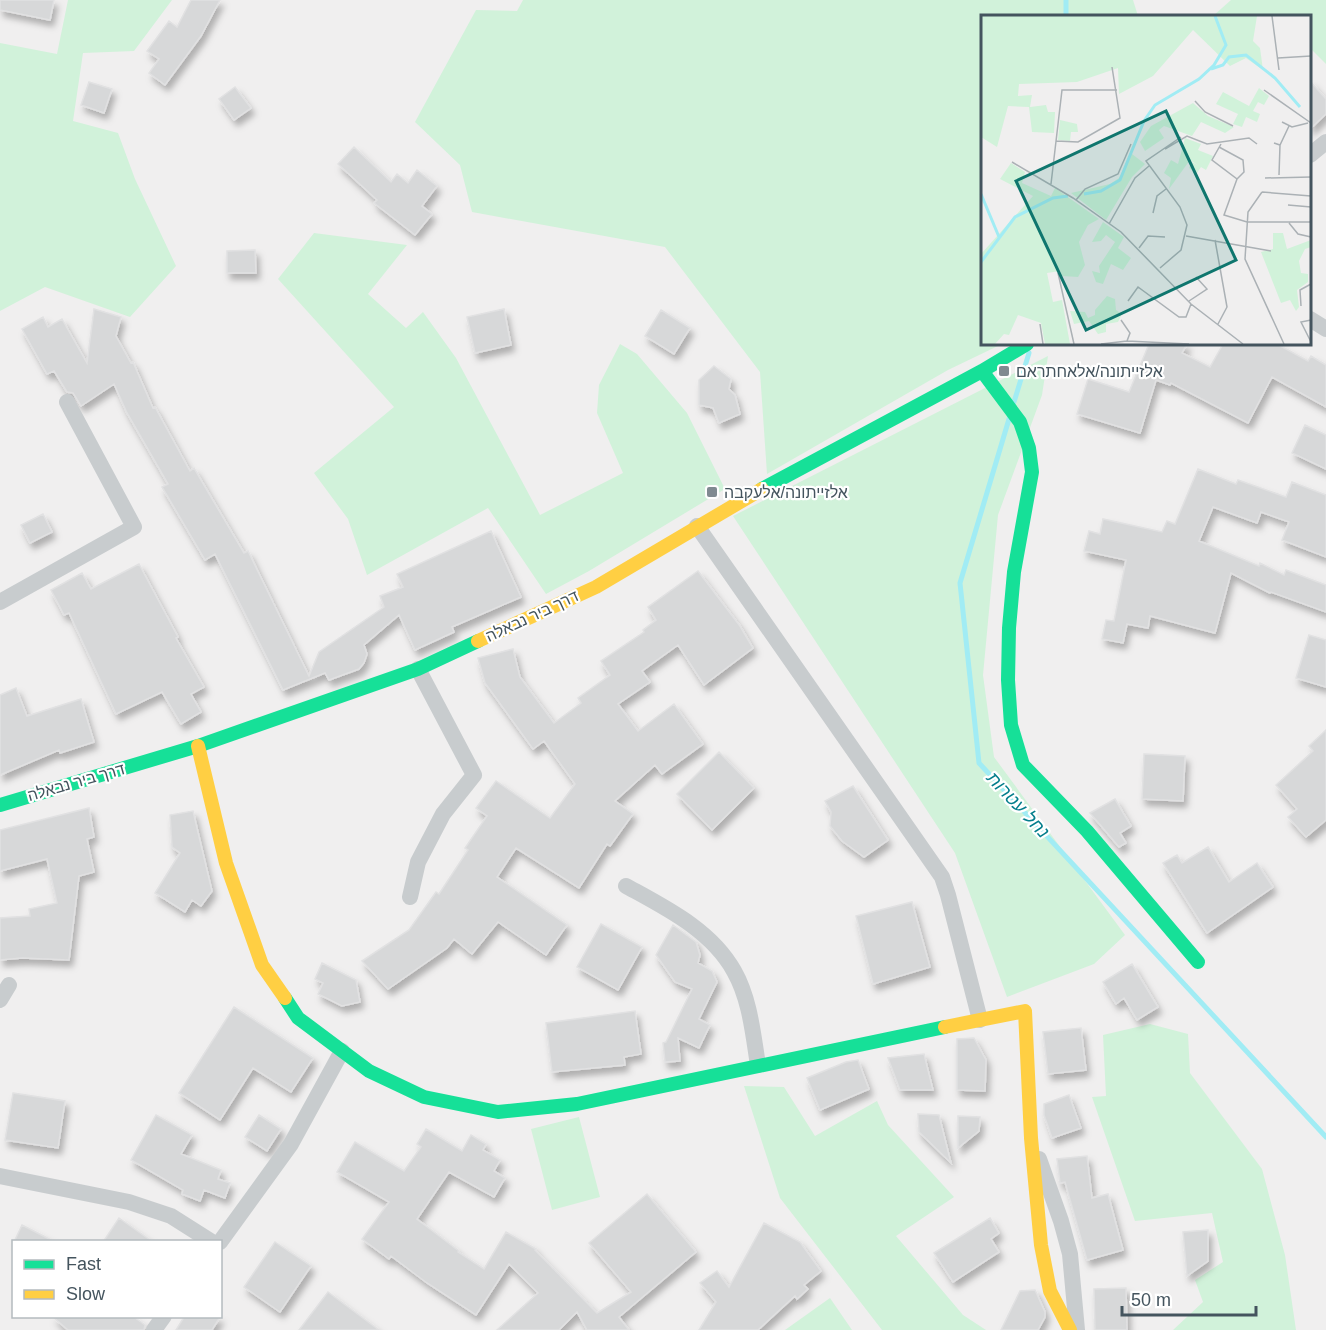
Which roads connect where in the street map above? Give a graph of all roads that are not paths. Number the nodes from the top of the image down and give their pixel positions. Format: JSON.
{"nodes":[{"id":1,"x":1326,"y":142,"type":"edge"},
{"id":2,"x":1311,"y":153,"type":"edge"},
{"id":3,"x":1311,"y":320,"type":"edge"},
{"id":4,"x":1326,"y":329,"type":"edge"},
{"id":5,"x":1025,"y":345,"type":"edge"},
{"id":6,"x":982,"y":371,"type":"junction"},
{"id":7,"x":67,"y":402,"type":"dead end"},
{"id":8,"x":698,"y":526,"type":"junction"},
{"id":9,"x":0,"y":602,"type":"edge"},
{"id":10,"x":418,"y":669,"type":"junction"},
{"id":11,"x":198,"y":746,"type":"junction"},
{"id":12,"x":0,"y":805,"type":"edge"},
{"id":13,"x":626,"y":886,"type":"dead end"},
{"id":14,"x":410,"y":897,"type":"dead end"},
{"id":15,"x":1198,"y":962,"type":"dead end"},
{"id":16,"x":9,"y":985,"type":"dead end"},
{"id":17,"x":0,"y":1000,"type":"edge"},
{"id":18,"x":980,"y":1020,"type":"junction"},
{"id":19,"x":342,"y":1051,"type":"junction"},
{"id":20,"x":758,"y":1065,"type":"junction"},
{"id":21,"x":1031,"y":1138,"type":"junction"},
{"id":22,"x":0,"y":1176,"type":"edge"},
{"id":23,"x":210,"y":1240,"type":"edge"},
{"id":24,"x":221,"y":1240,"type":"edge"},
{"id":25,"x":163,"y":1318,"type":"edge"},
{"id":26,"x":154,"y":1330,"type":"edge"},
{"id":27,"x":1070,"y":1330,"type":"edge"},
{"id":28,"x":1077,"y":1330,"type":"edge"}],
"edges":[{"from":1,"to":2,"type":"street"},
{"from":3,"to":4,"type":"street"},
{"from":5,"to":6,"type":"street","name":"דרך ביר נבאלה"},
{"from":6,"to":8,"type":"street","name":"דרך ביר נבאלה"},
{"from":6,"to":15,"type":"street"},
{"from":7,"to":9,"type":"street"},
{"from":8,"to":10,"type":"street","name":"דרך ביר נבאלה"},
{"from":8,"to":18,"type":"street"},
{"from":10,"to":11,"type":"street","name":"דרך ביר נבאלה"},
{"from":10,"to":14,"type":"street"},
{"from":11,"to":12,"type":"street","name":"דרך ביר נבאלה"},
{"from":11,"to":19,"type":"street"},
{"from":13,"to":20,"type":"street"},
{"from":16,"to":17,"type":"street"},
{"from":18,"to":20,"type":"street"},
{"from":18,"to":21,"type":"street"},
{"from":19,"to":20,"type":"street"},
{"from":19,"to":24,"type":"street"},
{"from":21,"to":27,"type":"street"},
{"from":21,"to":28,"type":"street"},
{"from":22,"to":23,"type":"street"},
{"from":25,"to":26,"type":"street"}]}
